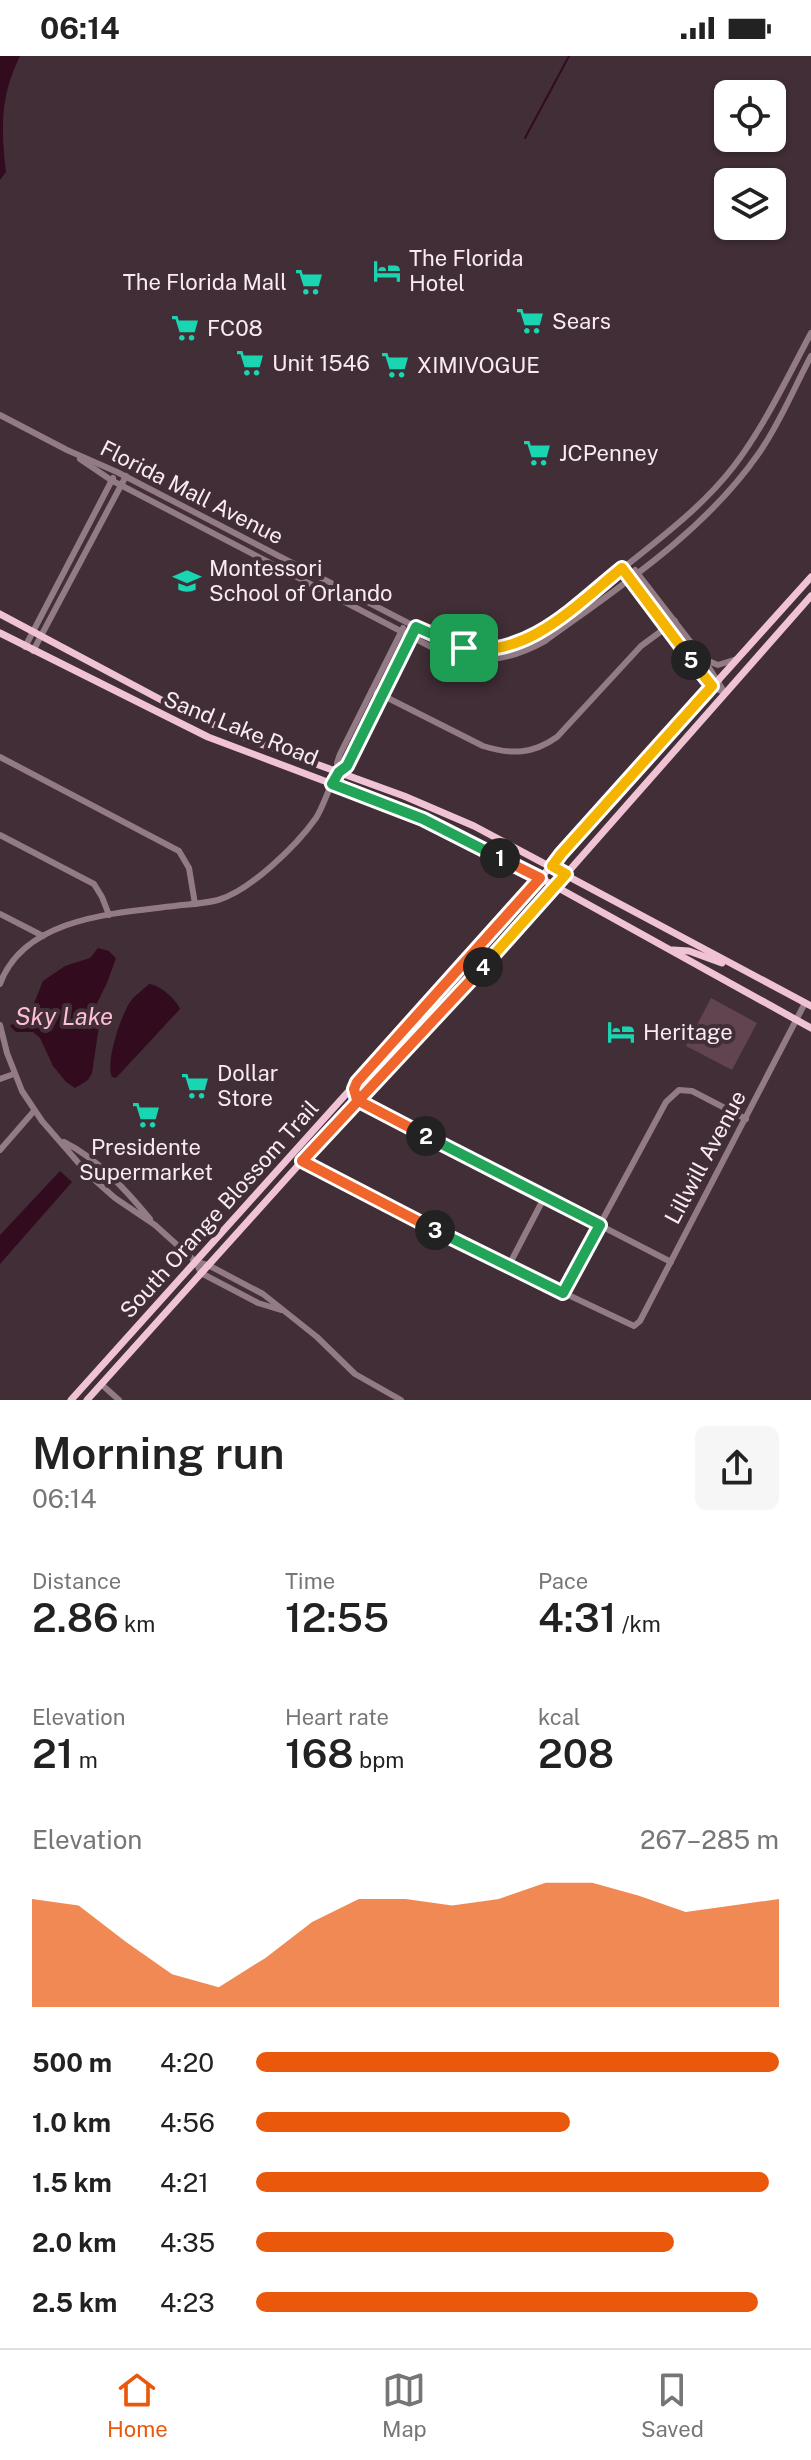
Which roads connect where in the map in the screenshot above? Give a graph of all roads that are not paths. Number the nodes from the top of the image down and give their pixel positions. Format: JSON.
{"nodes":[{"id":1,"x":811,"y":333,"type":"edge"},
{"id":2,"x":811,"y":356,"type":"edge"},
{"id":3,"x":0,"y":415,"type":"edge"},
{"id":4,"x":67,"y":450,"type":"junction"},
{"id":5,"x":117,"y":472,"type":"junction"},
{"id":6,"x":126,"y":476,"type":"junction"},
{"id":7,"x":111,"y":480,"type":"junction"},
{"id":8,"x":120,"y":485,"type":"junction"},
{"id":9,"x":190,"y":510,"type":"junction"},
{"id":10,"x":185,"y":519,"type":"junction"},
{"id":11,"x":631,"y":564,"type":"junction"},
{"id":12,"x":622,"y":568,"type":"junction"},
{"id":13,"x":637,"y":572,"type":"junction"},
{"id":14,"x":811,"y":577,"type":"edge"},
{"id":15,"x":629,"y":578,"type":"junction"},
{"id":16,"x":811,"y":596,"type":"edge"},
{"id":17,"x":0,"y":614,"type":"edge"},
{"id":18,"x":675,"y":621,"type":"junction"},
{"id":19,"x":407,"y":622,"type":"junction"},
{"id":20,"x":665,"y":626,"type":"junction"},
{"id":21,"x":416,"y":627,"type":"junction"},
{"id":22,"x":33,"y":632,"type":"junction"},
{"id":23,"x":401,"y":632,"type":"junction"},
{"id":24,"x":0,"y":633,"type":"edge"},
{"id":25,"x":42,"y":636,"type":"junction"},
{"id":26,"x":411,"y":637,"type":"junction"},
{"id":27,"x":29,"y":649,"type":"junction"},
{"id":28,"x":703,"y":658,"type":"junction"},
{"id":29,"x":737,"y":659,"type":"junction"},
{"id":30,"x":715,"y":683,"type":"junction"},
{"id":31,"x":372,"y":690,"type":"junction"},
{"id":32,"x":725,"y":693,"type":"junction"},
{"id":33,"x":382,"y":695,"type":"junction"},
{"id":34,"x":215,"y":725,"type":"junction"},
{"id":35,"x":208,"y":737,"type":"junction"},
{"id":36,"x":0,"y":757,"type":"edge"},
{"id":37,"x":339,"y":772,"type":"junction"},
{"id":38,"x":332,"y":784,"type":"junction"},
{"id":39,"x":0,"y":835,"type":"edge"},
{"id":40,"x":552,"y":866,"type":"junction"},
{"id":41,"x":566,"y":874,"type":"junction"},
{"id":42,"x":540,"y":878,"type":"junction"},
{"id":43,"x":555,"y":886,"type":"junction"},
{"id":44,"x":195,"y":904,"type":"junction"},
{"id":45,"x":0,"y":914,"type":"edge"},
{"id":46,"x":109,"y":915,"type":"junction"},
{"id":47,"x":43,"y":936,"type":"junction"},
{"id":48,"x":671,"y":950,"type":"junction"},
{"id":49,"x":750,"y":974,"type":"junction"},
{"id":50,"x":0,"y":984,"type":"edge"},
{"id":51,"x":808,"y":1005,"type":"edge"},
{"id":52,"x":798,"y":1020,"type":"junction"},
{"id":53,"x":0,"y":1025,"type":"edge"},
{"id":54,"x":811,"y":1028,"type":"edge"},
{"id":55,"x":2,"y":1035,"type":"edge"},
{"id":56,"x":14,"y":1074,"type":"junction"},
{"id":57,"x":0,"y":1079,"type":"edge"},
{"id":58,"x":357,"y":1082,"type":"junction"},
{"id":59,"x":348,"y":1093,"type":"junction"},
{"id":60,"x":357,"y":1100,"type":"junction"},
{"id":61,"x":34,"y":1111,"type":"junction"},
{"id":62,"x":346,"y":1112,"type":"junction"},
{"id":63,"x":746,"y":1119,"type":"junction"},
{"id":64,"x":61,"y":1140,"type":"junction"},
{"id":65,"x":0,"y":1150,"type":"edge"},
{"id":66,"x":302,"y":1161,"type":"junction"},
{"id":67,"x":545,"y":1196,"type":"junction"},
{"id":68,"x":155,"y":1225,"type":"junction"},
{"id":69,"x":600,"y":1225,"type":"junction"},
{"id":70,"x":196,"y":1262,"type":"junction"},
{"id":71,"x":671,"y":1262,"type":"junction"},
{"id":72,"x":208,"y":1265,"type":"junction"},
{"id":73,"x":508,"y":1267,"type":"junction"},
{"id":74,"x":201,"y":1273,"type":"junction"},
{"id":75,"x":563,"y":1293,"type":"junction"},
{"id":76,"x":281,"y":1310,"type":"junction"},
{"id":77,"x":101,"y":1384,"type":"junction"},
{"id":78,"x":71,"y":1400,"type":"edge"},
{"id":79,"x":87,"y":1400,"type":"edge"},
{"id":80,"x":119,"y":1400,"type":"edge"},
{"id":81,"x":401,"y":1400,"type":"edge"}],
"edges":[{"from":1,"to":11,"type":"street","name":"Florida Mall Avenue"},
{"from":2,"to":13,"type":"street","name":"Florida Mall Avenue"},
{"from":3,"to":4,"type":"street","name":"Florida Mall Avenue"},
{"from":4,"to":5,"type":"street","name":"Florida Mall Avenue"},
{"from":4,"to":7,"type":"street","name":"Florida Mall Avenue"},
{"from":5,"to":6,"type":"street","name":"Florida Mall Avenue"},
{"from":5,"to":7,"type":"street"},
{"from":6,"to":8,"type":"street"},
{"from":6,"to":9,"type":"street","name":"Florida Mall Avenue"},
{"from":7,"to":8,"type":"street","name":"Florida Mall Avenue"},
{"from":7,"to":22,"type":"street"},
{"from":8,"to":10,"type":"street","name":"Florida Mall Avenue"},
{"from":8,"to":25,"type":"street"},
{"from":9,"to":10,"type":"street"},
{"from":9,"to":19,"type":"street","name":"Florida Mall Avenue"},
{"from":10,"to":23,"type":"street","name":"Florida Mall Avenue"},
{"from":11,"to":12,"type":"street","name":"Florida Mall Avenue"},
{"from":11,"to":13,"type":"street"},
{"from":12,"to":15,"type":"street"},
{"from":12,"to":21,"type":"street","name":"Florida Mall Avenue"},
{"from":13,"to":15,"type":"street","name":"Florida Mall Avenue"},
{"from":13,"to":18,"type":"street"},
{"from":14,"to":29,"type":"main road","name":"South Orange Blossom Trail"},
{"from":15,"to":20,"type":"street"},
{"from":15,"to":26,"type":"street","name":"Florida Mall Avenue"},
{"from":16,"to":32,"type":"main road","name":"South Orange Blossom Trail"},
{"from":17,"to":22,"type":"main road","name":"Sand Lake Road"},
{"from":18,"to":20,"type":"street"},
{"from":18,"to":28,"type":"street"},
{"from":19,"to":21,"type":"street","name":"Florida Mall Avenue"},
{"from":19,"to":23,"type":"street"},
{"from":20,"to":30,"type":"street"},
{"from":20,"to":33,"type":"street"},
{"from":21,"to":26,"type":"street"},
{"from":22,"to":25,"type":"main road","name":"Sand Lake Road"},
{"from":22,"to":27,"type":"street"},
{"from":23,"to":26,"type":"street","name":"Florida Mall Avenue"},
{"from":23,"to":31,"type":"street"},
{"from":24,"to":27,"type":"main road","name":"Sand Lake Road"},
{"from":25,"to":27,"type":"street"},
{"from":25,"to":34,"type":"main road","name":"Sand Lake Road"},
{"from":26,"to":33,"type":"street"},
{"from":27,"to":35,"type":"main road","name":"Sand Lake Road"},
{"from":28,"to":29,"type":"street"},
{"from":28,"to":30,"type":"street"},
{"from":29,"to":30,"type":"main road","name":"South Orange Blossom Trail"},
{"from":30,"to":32,"type":"street"},
{"from":30,"to":40,"type":"main road","name":"South Orange Blossom Trail"},
{"from":31,"to":33,"type":"street"},
{"from":31,"to":37,"type":"street"},
{"from":32,"to":41,"type":"main road","name":"South Orange Blossom Trail"},
{"from":33,"to":37,"type":"street"},
{"from":34,"to":35,"type":"main road"},
{"from":34,"to":37,"type":"main road","name":"Sand Lake Road"},
{"from":35,"to":38,"type":"main road","name":"Sand Lake Road"},
{"from":36,"to":44,"type":"street"},
{"from":37,"to":38,"type":"street"},
{"from":37,"to":40,"type":"main road","name":"Sand Lake Road"},
{"from":38,"to":42,"type":"main road","name":"Sand Lake Road"},
{"from":38,"to":44,"type":"street"},
{"from":39,"to":46,"type":"street"},
{"from":40,"to":41,"type":"main road","name":"Sand Lake Road"},
{"from":40,"to":42,"type":"main road","name":"South Orange Blossom Trail"},
{"from":41,"to":43,"type":"main road","name":"South Orange Blossom Trail"},
{"from":41,"to":49,"type":"main road","name":"Sand Lake Road"},
{"from":42,"to":43,"type":"main road","name":"Sand Lake Road"},
{"from":42,"to":58,"type":"main road","name":"South Orange Blossom Trail"},
{"from":43,"to":48,"type":"main road","name":"Sand Lake Road"},
{"from":43,"to":60,"type":"main road","name":"South Orange Blossom Trail"},
{"from":44,"to":46,"type":"street"},
{"from":45,"to":47,"type":"street"},
{"from":46,"to":47,"type":"street"},
{"from":47,"to":50,"type":"street"},
{"from":48,"to":49,"type":"main road"},
{"from":48,"to":52,"type":"main road","name":"Sand Lake Road"},
{"from":49,"to":51,"type":"main road","name":"Sand Lake Road"},
{"from":51,"to":52,"type":"street","name":"Lillwill Avenue"},
{"from":52,"to":54,"type":"main road","name":"Sand Lake Road"},
{"from":52,"to":63,"type":"street","name":"Lillwill Avenue"},
{"from":53,"to":55,"type":"street"},
{"from":55,"to":56,"type":"street"},
{"from":56,"to":57,"type":"street"},
{"from":56,"to":61,"type":"street"},
{"from":58,"to":59,"type":"main road","name":"South Orange Blossom Trail"},
{"from":58,"to":60,"type":"main road"},
{"from":59,"to":62,"type":"main road"},
{"from":59,"to":70,"type":"main road","name":"South Orange Blossom Trail"},
{"from":60,"to":62,"type":"main road","name":"South Orange Blossom Trail"},
{"from":60,"to":67,"type":"street"},
{"from":61,"to":64,"type":"street"},
{"from":61,"to":65,"type":"street"},
{"from":62,"to":66,"type":"main road","name":"South Orange Blossom Trail"},
{"from":63,"to":69,"type":"street"},
{"from":63,"to":71,"type":"street","name":"Lillwill Avenue"},
{"from":64,"to":68,"type":"street"},
{"from":64,"to":68,"type":"street"},
{"from":66,"to":72,"type":"main road","name":"South Orange Blossom Trail"},
{"from":66,"to":73,"type":"street"},
{"from":67,"to":69,"type":"street"},
{"from":67,"to":73,"type":"street"},
{"from":68,"to":70,"type":"street"},
{"from":69,"to":71,"type":"street"},
{"from":69,"to":75,"type":"street"},
{"from":70,"to":72,"type":"street"},
{"from":70,"to":74,"type":"street"},
{"from":70,"to":78,"type":"main road","name":"South Orange Blossom Trail"},
{"from":71,"to":75,"type":"street","name":"Lillwill Avenue"},
{"from":72,"to":74,"type":"main road","name":"South Orange Blossom Trail"},
{"from":72,"to":76,"type":"street"},
{"from":73,"to":75,"type":"street"},
{"from":74,"to":76,"type":"street"},
{"from":74,"to":77,"type":"main road","name":"South Orange Blossom Trail"},
{"from":76,"to":81,"type":"street"},
{"from":77,"to":79,"type":"main road","name":"South Orange Blossom Trail"},
{"from":77,"to":80,"type":"street"}]}
